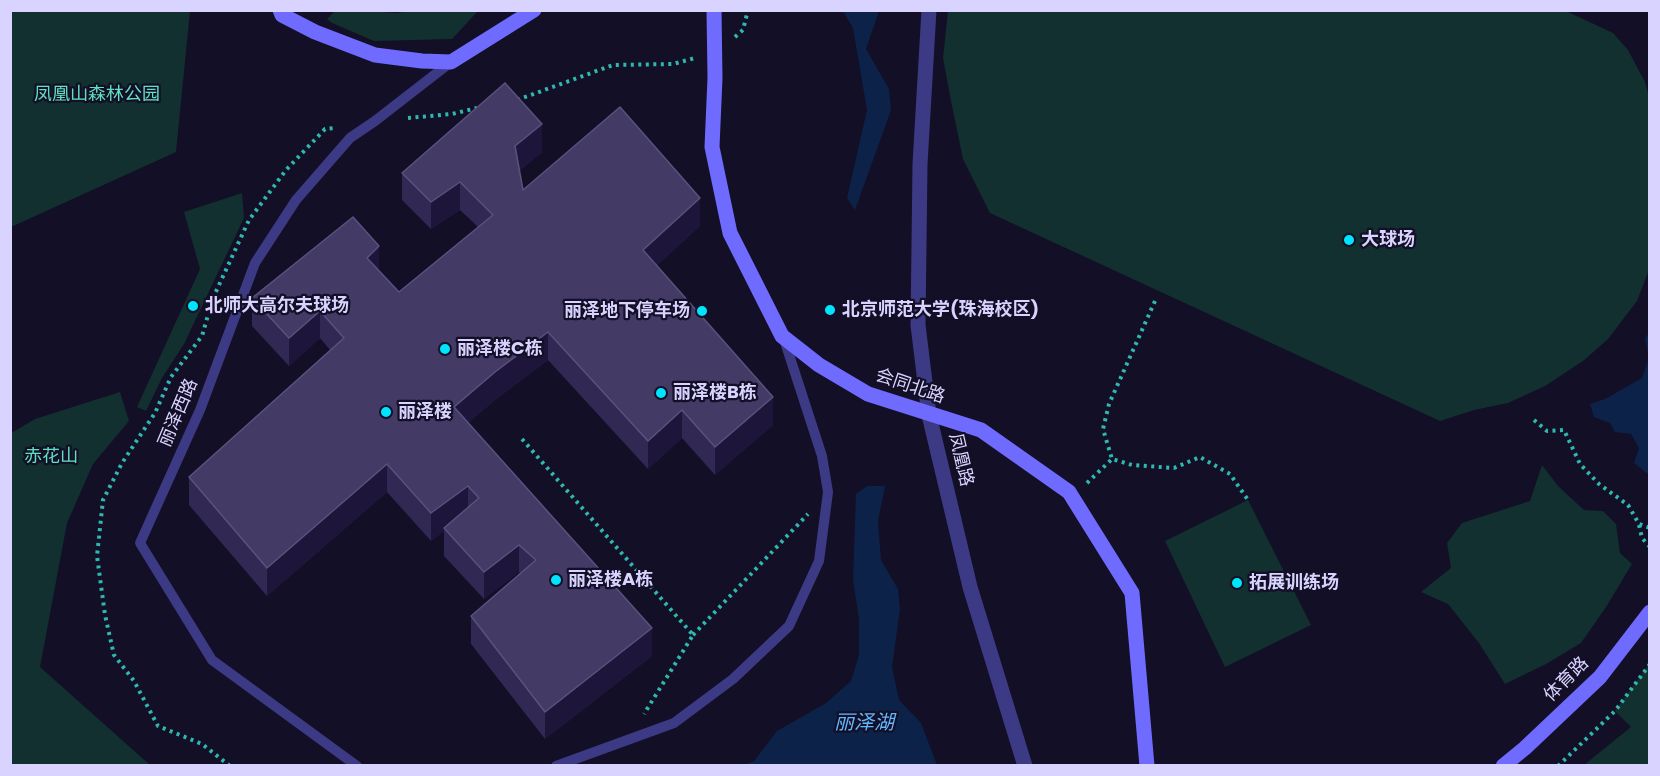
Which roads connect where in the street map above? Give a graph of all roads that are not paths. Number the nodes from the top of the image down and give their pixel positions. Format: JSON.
{"nodes":[{"id":1,"x":280,"y":10,"type":"edge"},
{"id":2,"x":534,"y":10,"type":"edge"},
{"id":3,"x":714,"y":10,"type":"edge"},
{"id":4,"x":929,"y":10,"type":"edge"},
{"id":5,"x":451,"y":62,"type":"junction"},
{"id":6,"x":782,"y":336,"type":"junction"},
{"id":7,"x":929,"y":415,"type":"junction"},
{"id":8,"x":1650,"y":612,"type":"edge"},
{"id":9,"x":357,"y":765,"type":"edge"},
{"id":10,"x":556,"y":765,"type":"edge"},
{"id":11,"x":1025,"y":765,"type":"edge"},
{"id":12,"x":1147,"y":765,"type":"edge"},
{"id":13,"x":1503,"y":765,"type":"edge"}],
"edges":[{"from":1,"to":5,"type":"street"},
{"from":2,"to":5,"type":"street"},
{"from":3,"to":6,"type":"street","name":"会同北路"},
{"from":4,"to":7,"type":"street","name":"凤凰路"},
{"from":5,"to":9,"type":"lane","name":"丽泽西路"},
{"from":6,"to":7,"type":"street","name":"会同北路"},
{"from":6,"to":10,"type":"lane"},
{"from":7,"to":11,"type":"street","name":"凤凰路"},
{"from":7,"to":12,"type":"street","name":"会同北路"},
{"from":8,"to":13,"type":"street","name":"体育路"}]}
